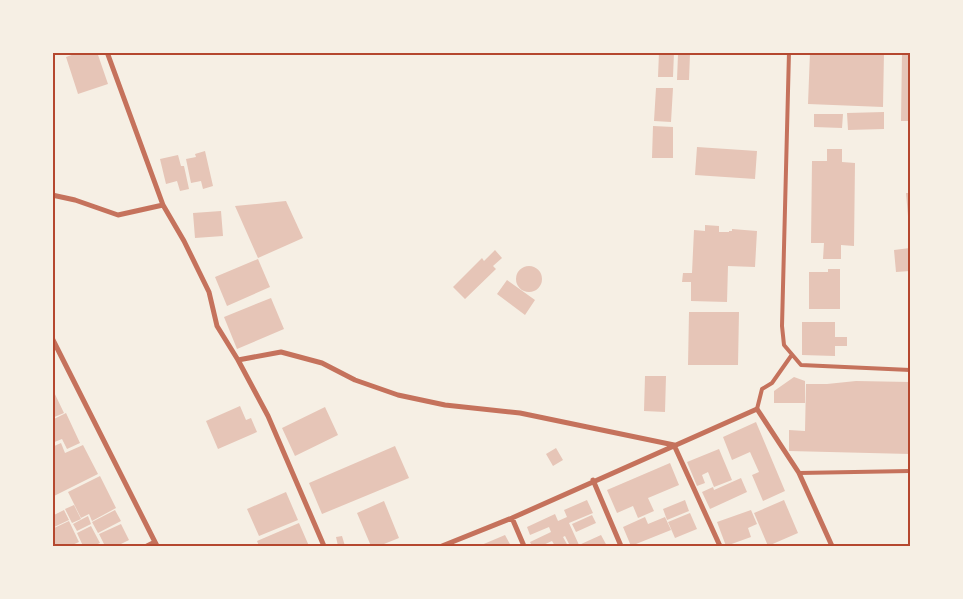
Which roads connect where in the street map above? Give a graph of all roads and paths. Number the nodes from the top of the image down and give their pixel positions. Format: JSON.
{"nodes":[{"id":1,"x":107,"y":52,"type":"edge"},
{"id":2,"x":789,"y":52,"type":"edge"},
{"id":3,"x":52,"y":195,"type":"edge"},
{"id":4,"x":163,"y":205,"type":"junction"},
{"id":5,"x":52,"y":338,"type":"edge"},
{"id":6,"x":791,"y":356,"type":"junction"},
{"id":7,"x":238,"y":360,"type":"junction"},
{"id":8,"x":910,"y":370,"type":"edge"},
{"id":9,"x":757,"y":409,"type":"junction"},
{"id":10,"x":674,"y":445,"type":"junction"},
{"id":11,"x":910,"y":471,"type":"edge"},
{"id":12,"x":799,"y":473,"type":"junction"},
{"id":13,"x":593,"y":480,"type":"junction"},
{"id":14,"x":512,"y":518,"type":"junction"},
{"id":15,"x":156,"y":544,"type":"edge"},
{"id":16,"x":147,"y":546,"type":"edge"},
{"id":17,"x":324,"y":546,"type":"edge"},
{"id":18,"x":442,"y":546,"type":"edge"},
{"id":19,"x":524,"y":546,"type":"edge"},
{"id":20,"x":621,"y":546,"type":"edge"},
{"id":21,"x":720,"y":546,"type":"edge"},
{"id":22,"x":832,"y":546,"type":"edge"}],
"edges":[{"from":1,"to":4,"type":"street"},
{"from":2,"to":6,"type":"lane"},
{"from":3,"to":4,"type":"street"},
{"from":4,"to":7,"type":"street"},
{"from":5,"to":15,"type":"street"},
{"from":6,"to":8,"type":"lane"},
{"from":6,"to":9,"type":"lane"},
{"from":7,"to":10,"type":"street"},
{"from":7,"to":17,"type":"street"},
{"from":9,"to":10,"type":"street"},
{"from":9,"to":12,"type":"street"},
{"from":10,"to":13,"type":"street"},
{"from":10,"to":21,"type":"street"},
{"from":11,"to":12,"type":"lane"},
{"from":12,"to":22,"type":"street"},
{"from":13,"to":14,"type":"street"},
{"from":13,"to":20,"type":"street"},
{"from":14,"to":18,"type":"street"},
{"from":14,"to":19,"type":"street"},
{"from":15,"to":16,"type":"street"}]}
